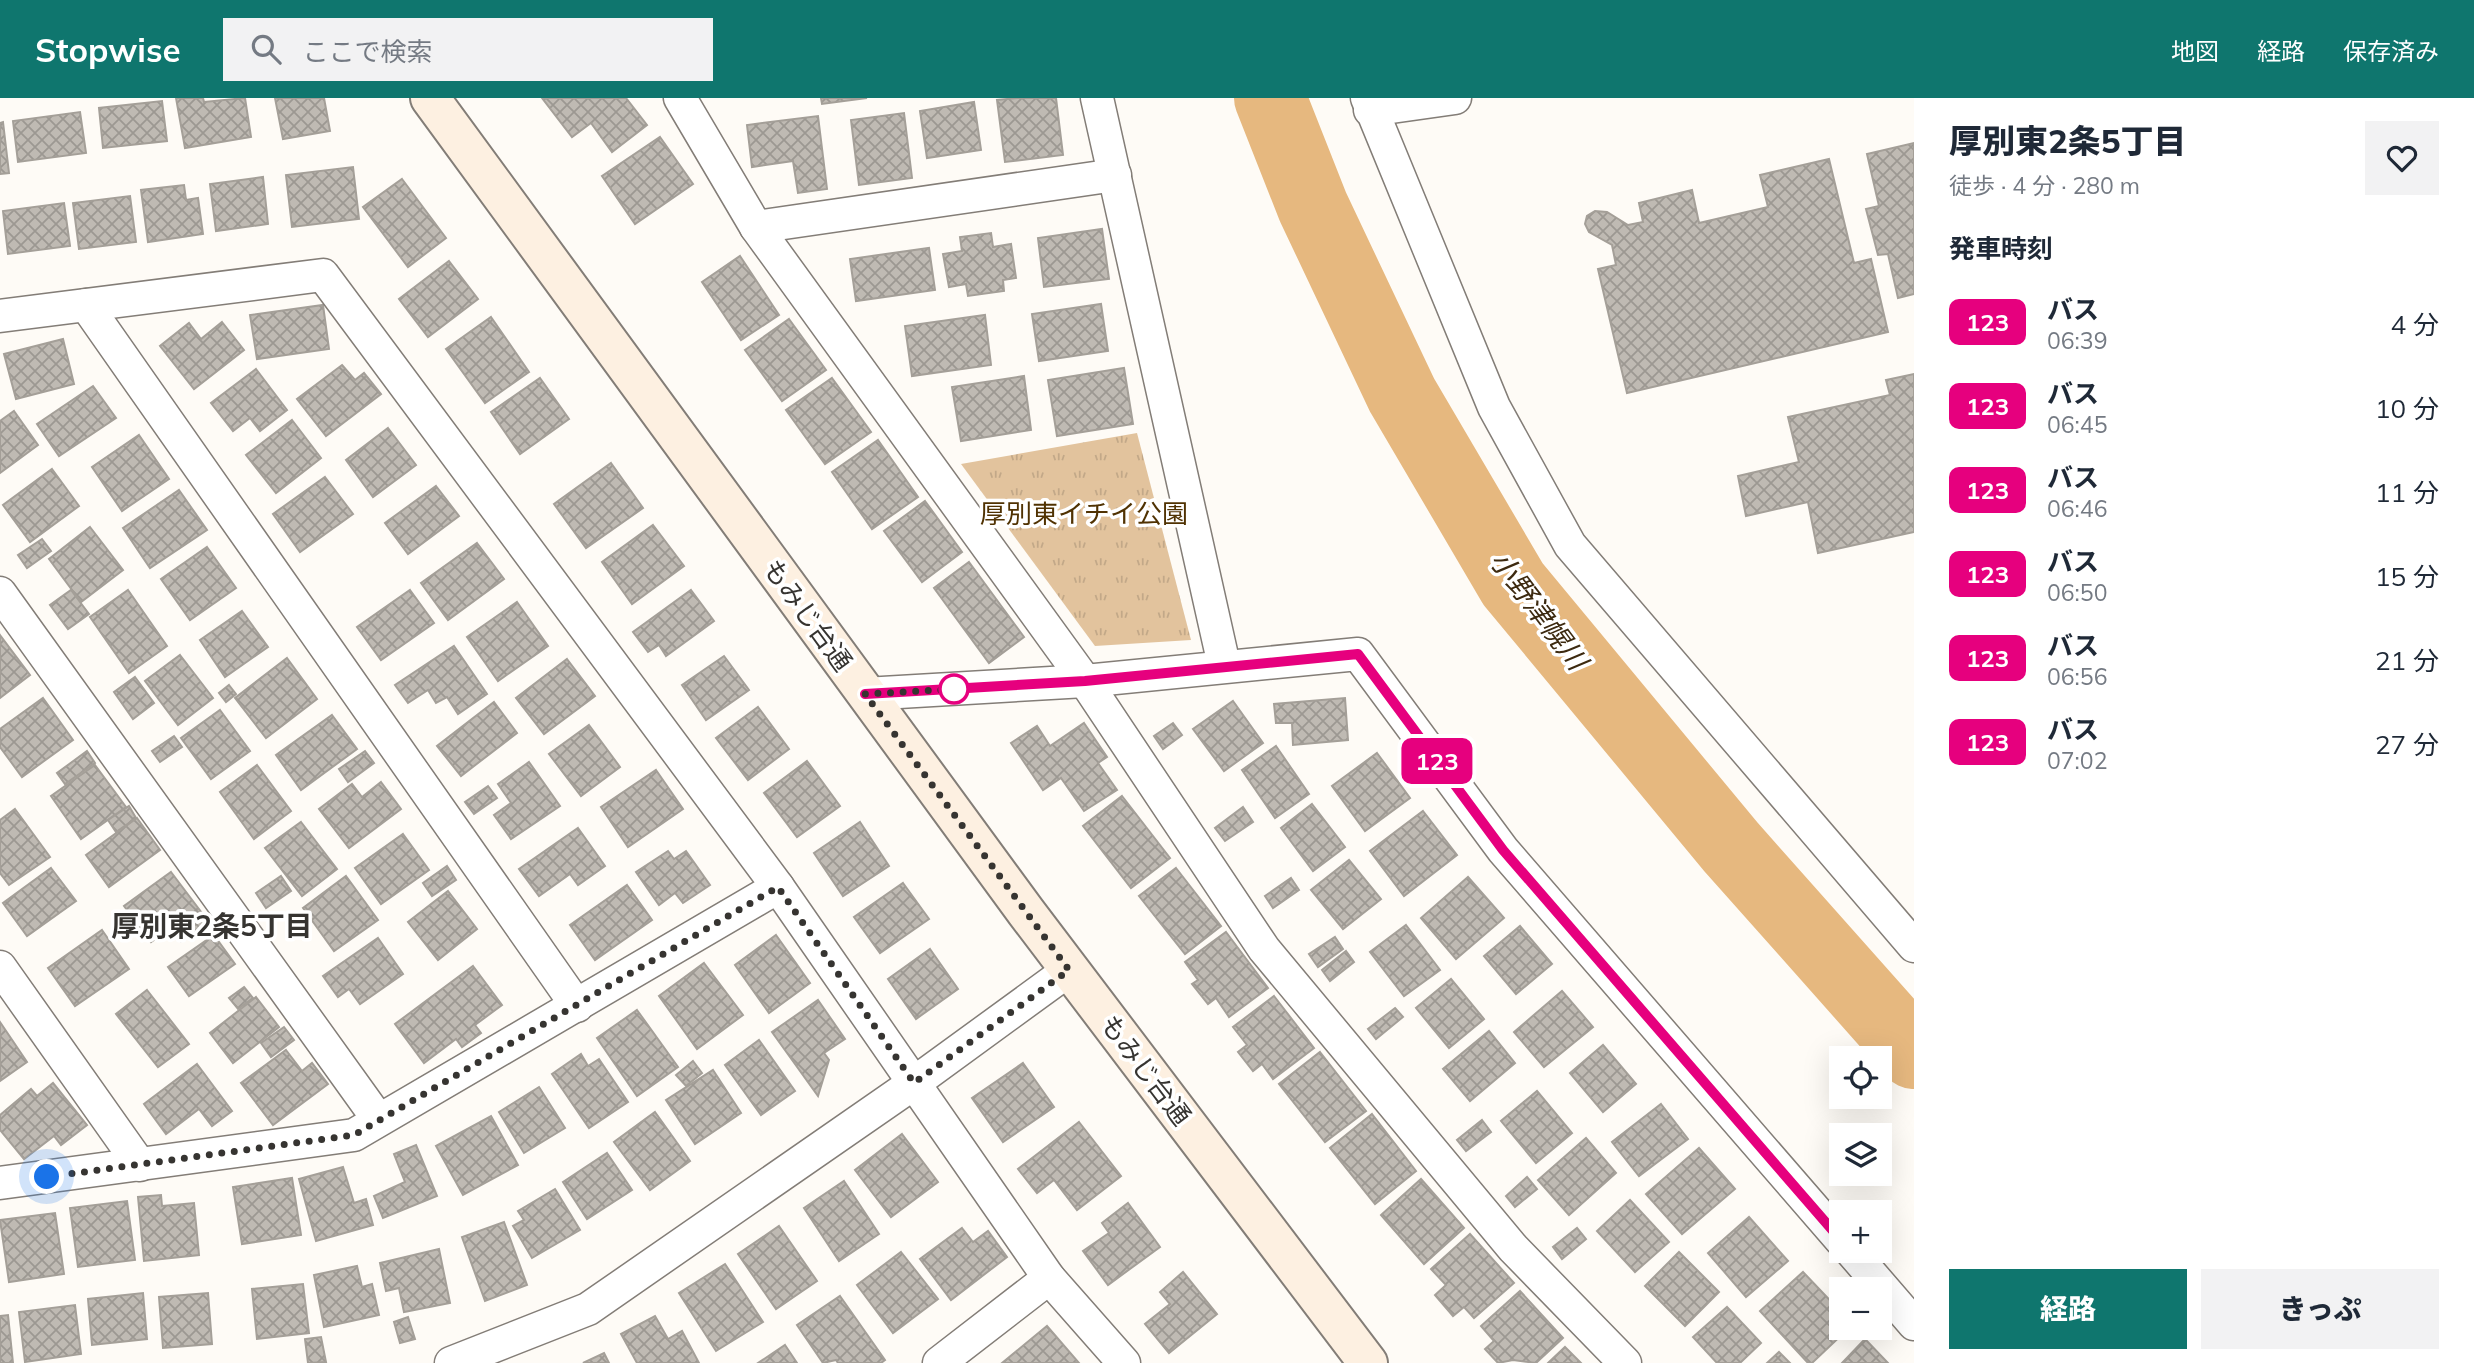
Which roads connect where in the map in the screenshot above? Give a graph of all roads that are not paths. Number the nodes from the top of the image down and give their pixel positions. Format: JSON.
{"nodes":[{"id":1,"x":430,"y":98,"type":"edge"},
{"id":2,"x":680,"y":98,"type":"edge"},
{"id":3,"x":1097,"y":98,"type":"edge"},
{"id":4,"x":1455,"y":98,"type":"edge"},
{"id":5,"x":1368,"y":104,"type":"edge"},
{"id":6,"x":1115,"y":175,"type":"junction"},
{"id":7,"x":756,"y":227,"type":"junction"},
{"id":8,"x":86,"y":305,"type":"junction"},
{"id":9,"x":0,"y":316,"type":"edge"},
{"id":10,"x":0,"y":593,"type":"edge"},
{"id":11,"x":1224,"y":665,"type":"junction"},
{"id":12,"x":1085,"y":681,"type":"junction"},
{"id":13,"x":865,"y":694,"type":"junction"},
{"id":14,"x":778,"y":887,"type":"junction"},
{"id":15,"x":1914,"y":946,"type":"edge"},
{"id":16,"x":0,"y":967,"type":"edge"},
{"id":17,"x":1069,"y":970,"type":"junction"},
{"id":18,"x":577,"y":1006,"type":"junction"},
{"id":19,"x":914,"y":1083,"type":"junction"},
{"id":20,"x":378,"y":1119,"type":"junction"},
{"id":21,"x":140,"y":1165,"type":"junction"},
{"id":22,"x":0,"y":1183,"type":"edge"},
{"id":23,"x":1829,"y":1226,"type":"edge"},
{"id":24,"x":1861,"y":1263,"type":"edge"},
{"id":25,"x":1049,"y":1278,"type":"junction"},
{"id":26,"x":1914,"y":1324,"type":"edge"},
{"id":27,"x":451,"y":1363,"type":"edge"},
{"id":28,"x":939,"y":1363,"type":"edge"},
{"id":29,"x":1124,"y":1363,"type":"edge"},
{"id":30,"x":1368,"y":1363,"type":"edge"},
{"id":31,"x":1625,"y":1363,"type":"edge"}],
"edges":[{"from":1,"to":13,"type":"street","name":"もみじ台通"},
{"from":2,"to":7,"type":"street"},
{"from":3,"to":6,"type":"street"},
{"from":4,"to":5,"type":"street"},
{"from":5,"to":15,"type":"street"},
{"from":6,"to":7,"type":"street"},
{"from":6,"to":11,"type":"street"},
{"from":7,"to":12,"type":"street"},
{"from":8,"to":9,"type":"street"},
{"from":8,"to":14,"type":"street"},
{"from":8,"to":18,"type":"street"},
{"from":10,"to":20,"type":"street"},
{"from":11,"to":12,"type":"street"},
{"from":11,"to":23,"type":"street"},
{"from":12,"to":13,"type":"street"},
{"from":12,"to":31,"type":"street"},
{"from":13,"to":17,"type":"street","name":"もみじ台通"},
{"from":14,"to":18,"type":"street"},
{"from":14,"to":19,"type":"street"},
{"from":16,"to":21,"type":"street"},
{"from":17,"to":19,"type":"street"},
{"from":17,"to":30,"type":"street","name":"もみじ台通"},
{"from":18,"to":20,"type":"street"},
{"from":19,"to":25,"type":"street"},
{"from":19,"to":27,"type":"street"},
{"from":20,"to":21,"type":"street"},
{"from":21,"to":22,"type":"street"},
{"from":24,"to":26,"type":"street"},
{"from":25,"to":28,"type":"street"},
{"from":25,"to":29,"type":"street"}]}
